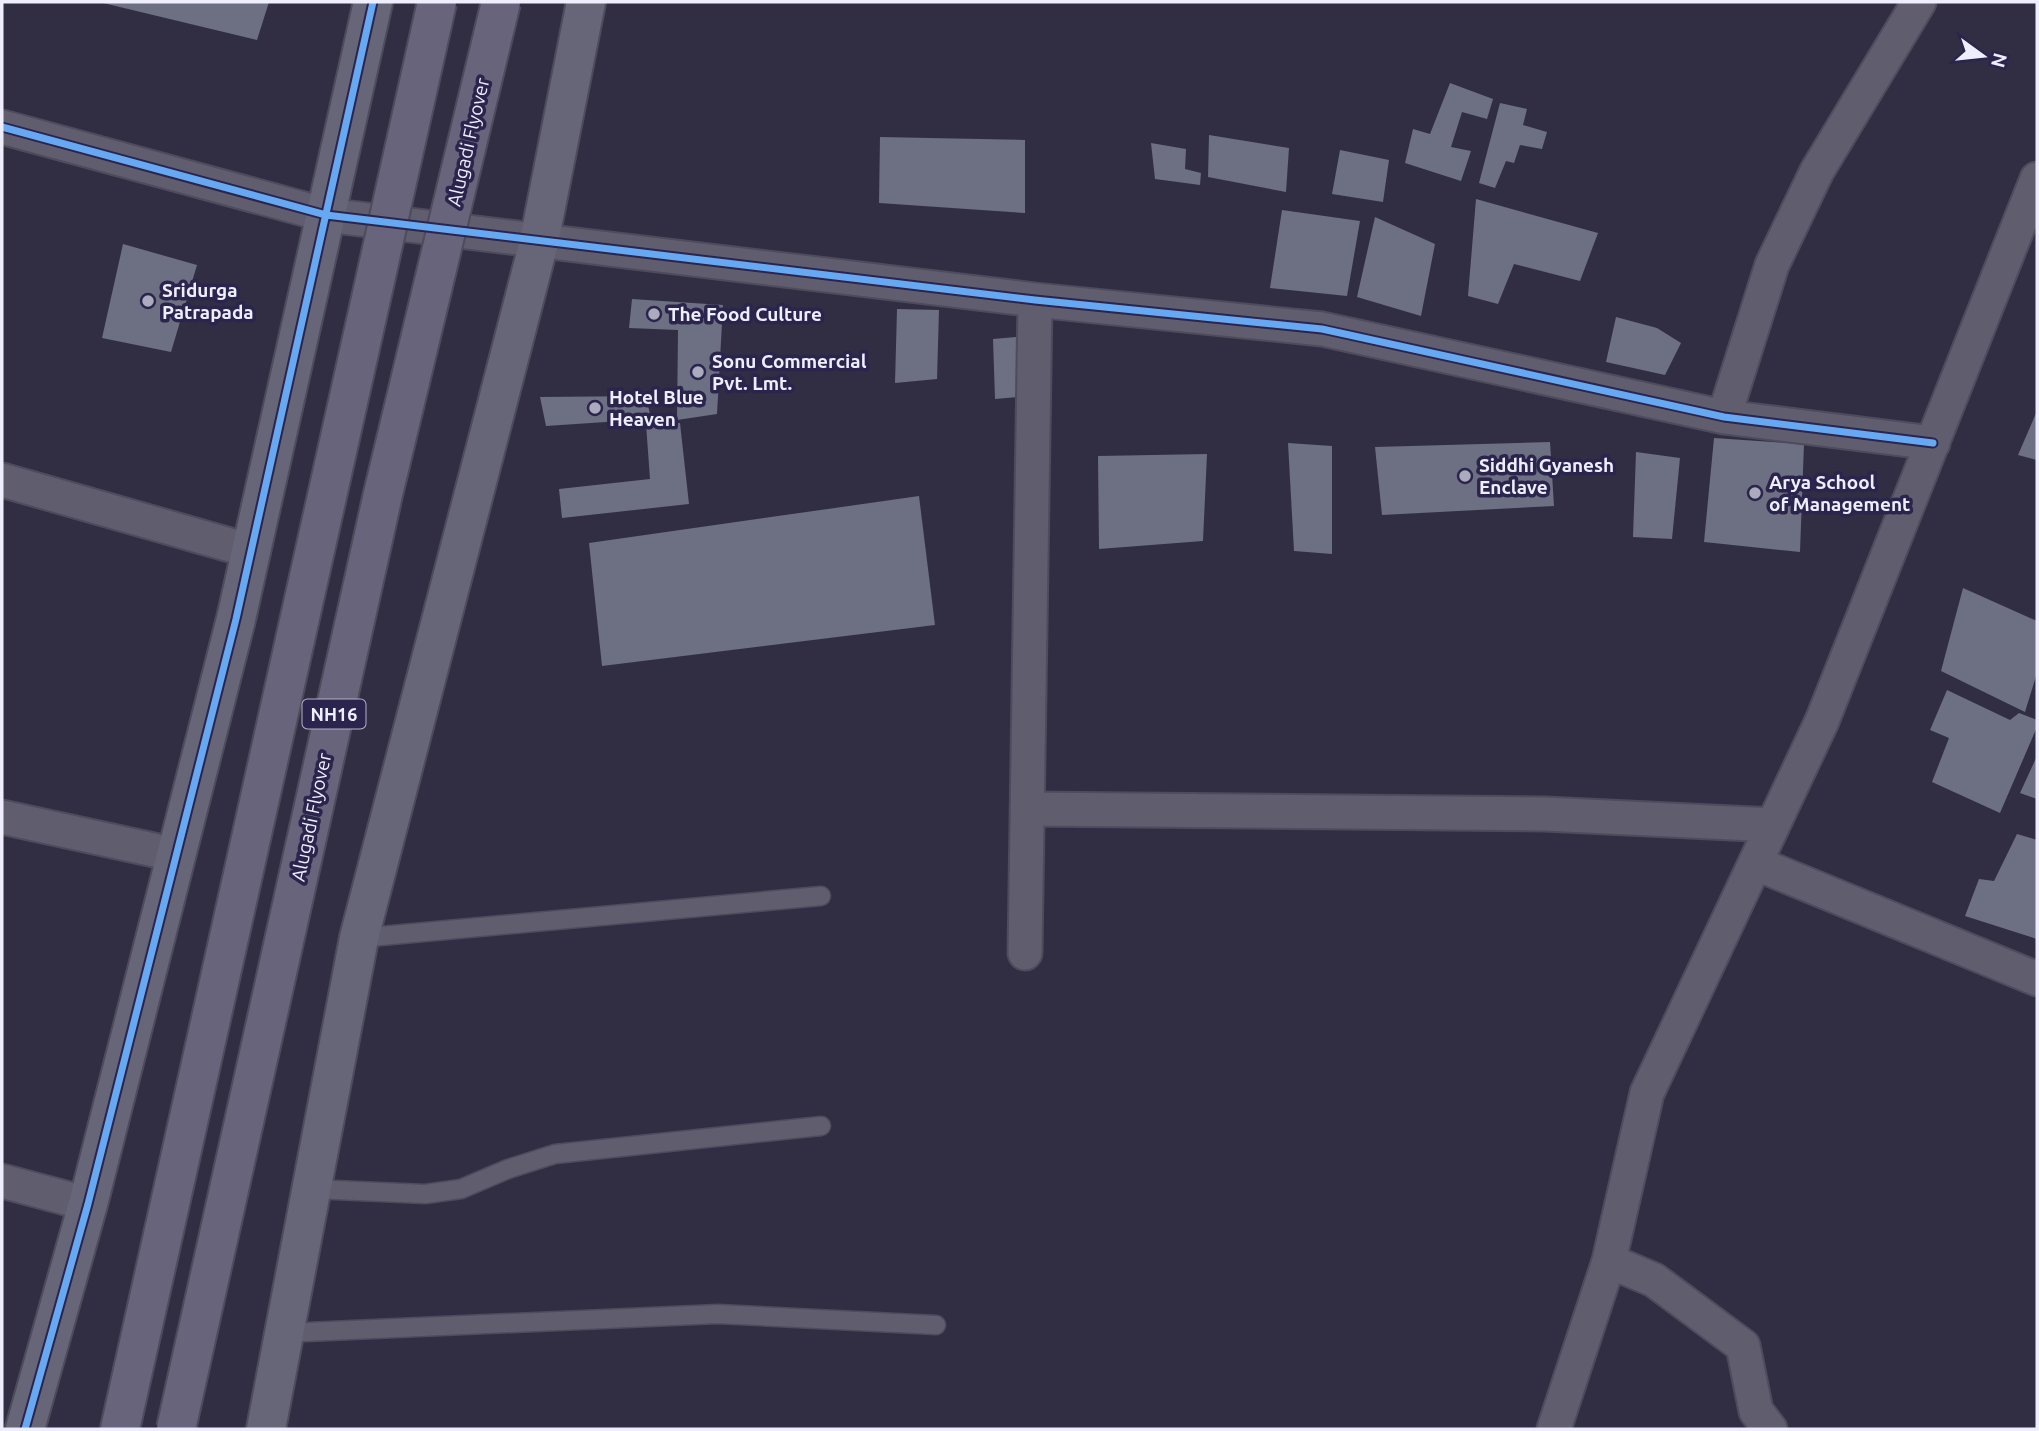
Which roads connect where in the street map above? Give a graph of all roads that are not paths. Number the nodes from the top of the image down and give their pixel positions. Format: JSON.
{"nodes":[{"id":1,"x":373,"y":2,"type":"edge"},
{"id":2,"x":437,"y":2,"type":"edge"},
{"id":3,"x":501,"y":2,"type":"edge"},
{"id":4,"x":586,"y":2,"type":"edge"},
{"id":5,"x":1919,"y":2,"type":"edge"},
{"id":6,"x":2,"y":127,"type":"edge"},
{"id":7,"x":2035,"y":193,"type":"edge"},
{"id":8,"x":327,"y":215,"type":"junction"},
{"id":9,"x":539,"y":242,"type":"junction"},
{"id":10,"x":1035,"y":300,"type":"junction"},
{"id":11,"x":1724,"y":417,"type":"junction"},
{"id":12,"x":1933,"y":443,"type":"junction"},
{"id":13,"x":2,"y":480,"type":"edge"},
{"id":14,"x":251,"y":551,"type":"junction"},
{"id":15,"x":1027,"y":810,"type":"junction"},
{"id":16,"x":2,"y":817,"type":"edge"},
{"id":17,"x":1773,"y":825,"type":"junction"},
{"id":18,"x":177,"y":855,"type":"junction"},
{"id":19,"x":1755,"y":863,"type":"junction"},
{"id":20,"x":821,"y":896,"type":"dead end"},
{"id":21,"x":359,"y":938,"type":"junction"},
{"id":22,"x":1025,"y":953,"type":"dead end"},
{"id":23,"x":2037,"y":979,"type":"edge"},
{"id":24,"x":821,"y":1126,"type":"dead end"},
{"id":25,"x":2,"y":1181,"type":"edge"},
{"id":26,"x":312,"y":1189,"type":"junction"},
{"id":27,"x":88,"y":1204,"type":"junction"},
{"id":28,"x":1609,"y":1261,"type":"junction"},
{"id":29,"x":936,"y":1325,"type":"dead end"},
{"id":30,"x":285,"y":1334,"type":"junction"},
{"id":31,"x":25,"y":1429,"type":"edge"},
{"id":32,"x":120,"y":1429,"type":"edge"},
{"id":33,"x":176,"y":1429,"type":"edge"},
{"id":34,"x":266,"y":1429,"type":"edge"},
{"id":35,"x":1554,"y":1429,"type":"edge"},
{"id":36,"x":1769,"y":1429,"type":"edge"}],
"edges":[{"from":1,"to":8,"type":"street"},
{"from":2,"to":32,"type":"highway","number":"NH16","bridge":true},
{"from":3,"to":33,"type":"highway","name":"Alugadi Flyover","number":"NH16","bridge":true},
{"from":4,"to":9,"type":"street"},
{"from":5,"to":11,"type":"street"},
{"from":6,"to":8,"type":"street"},
{"from":7,"to":12,"type":"street"},
{"from":8,"to":9,"type":"street"},
{"from":8,"to":14,"type":"street"},
{"from":9,"to":10,"type":"street"},
{"from":9,"to":21,"type":"street"},
{"from":10,"to":11,"type":"street"},
{"from":10,"to":15,"type":"street"},
{"from":11,"to":12,"type":"street"},
{"from":12,"to":17,"type":"street"},
{"from":13,"to":14,"type":"street"},
{"from":14,"to":18,"type":"street"},
{"from":15,"to":17,"type":"street"},
{"from":15,"to":22,"type":"street"},
{"from":16,"to":18,"type":"street"},
{"from":17,"to":19,"type":"street"},
{"from":18,"to":27,"type":"street"},
{"from":19,"to":23,"type":"street"},
{"from":19,"to":28,"type":"street"},
{"from":20,"to":21,"type":"lane"},
{"from":21,"to":26,"type":"street"},
{"from":24,"to":26,"type":"lane"},
{"from":25,"to":27,"type":"street"},
{"from":26,"to":30,"type":"street"},
{"from":27,"to":31,"type":"street"},
{"from":28,"to":35,"type":"street"},
{"from":28,"to":36,"type":"street"},
{"from":29,"to":30,"type":"lane"},
{"from":30,"to":34,"type":"street"}]}
